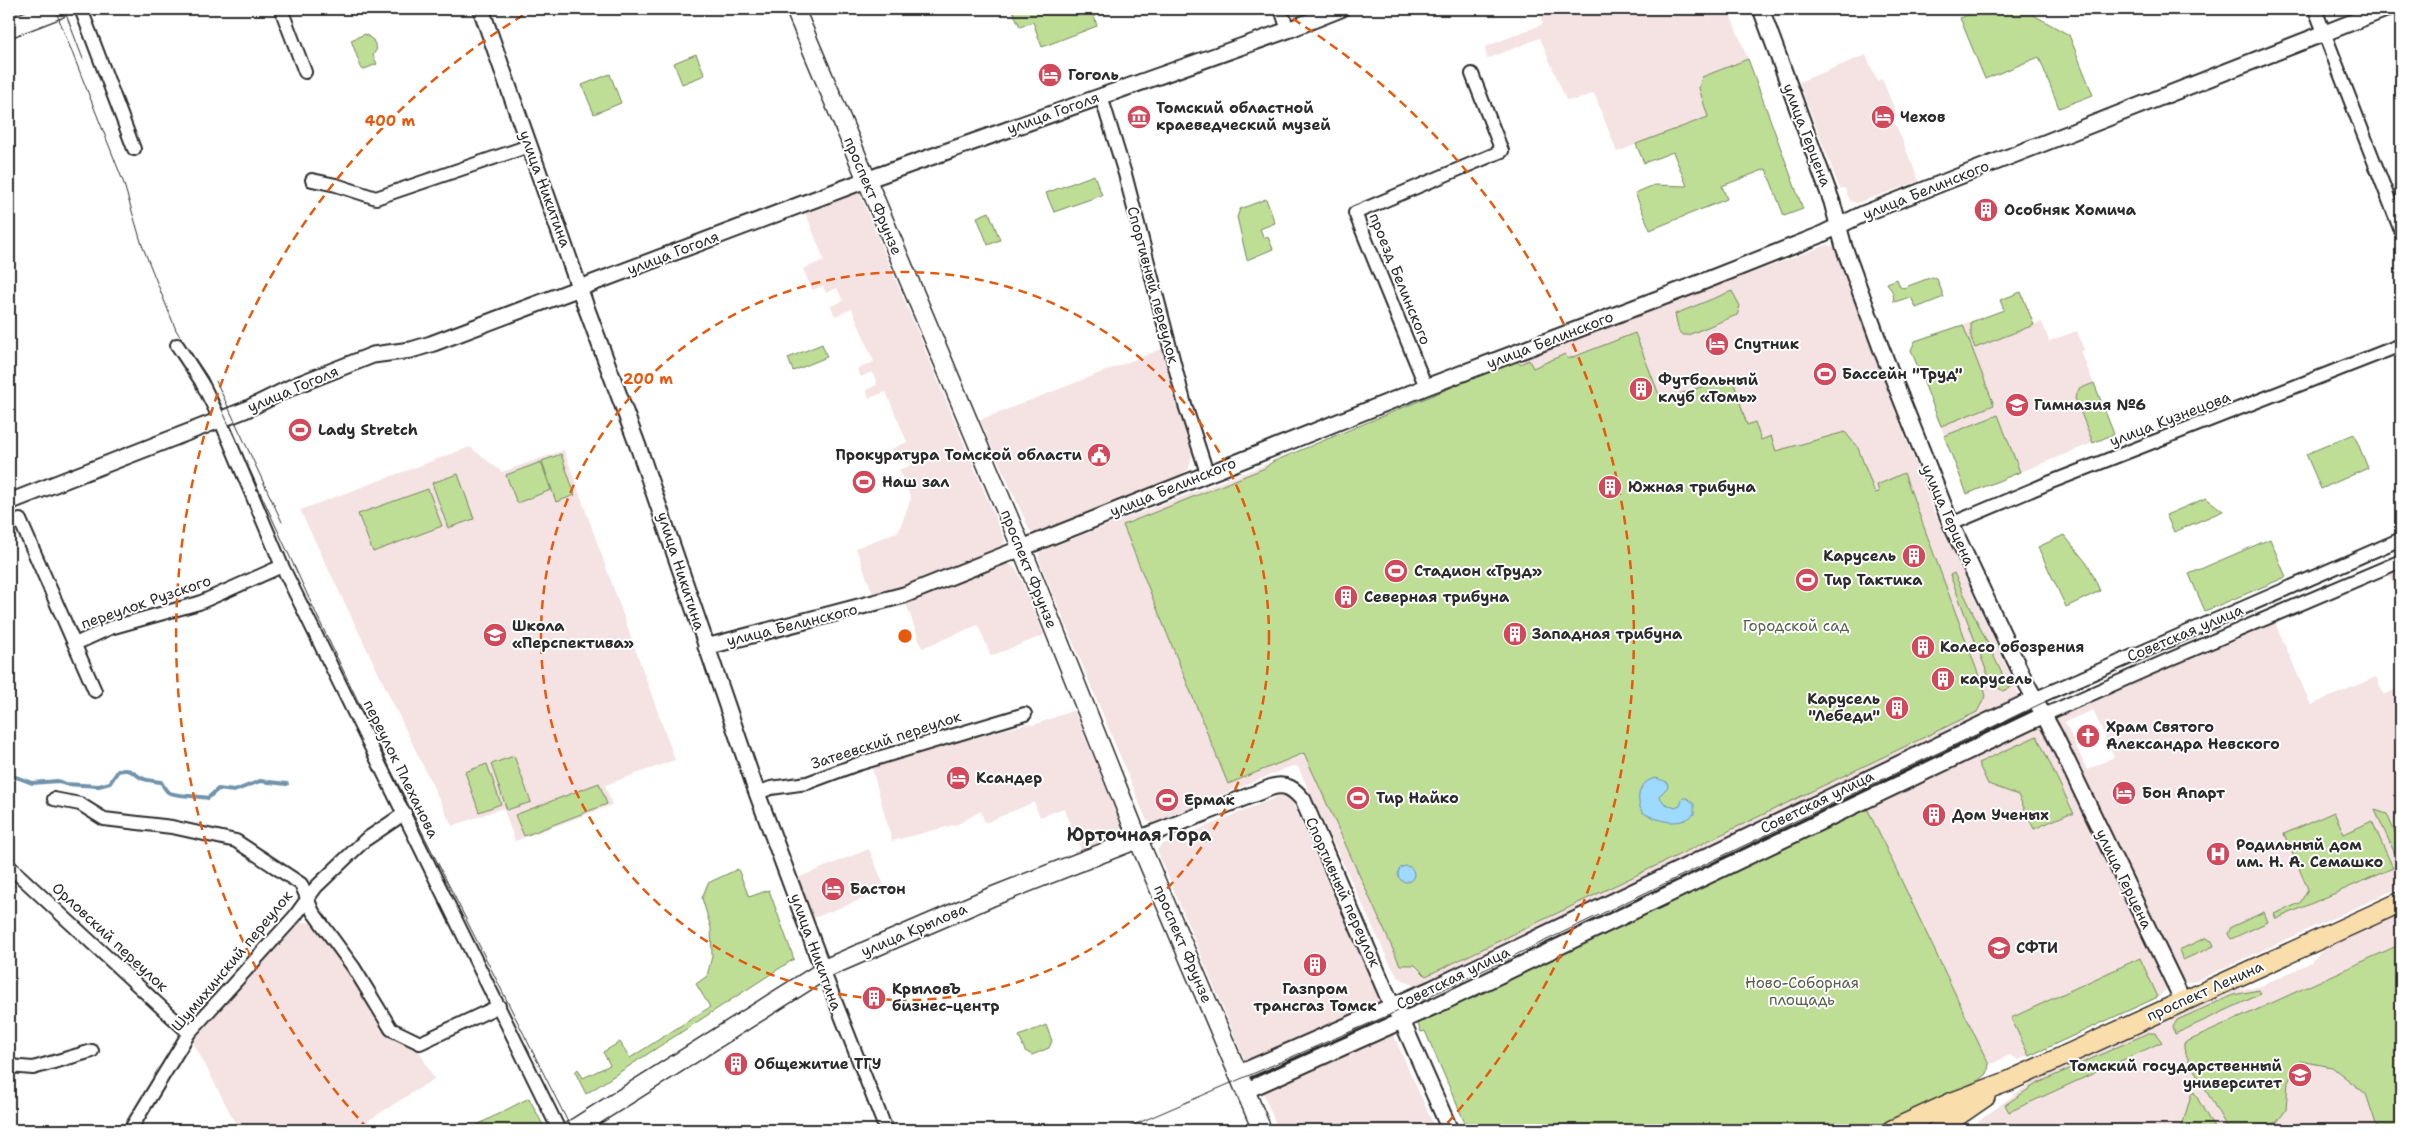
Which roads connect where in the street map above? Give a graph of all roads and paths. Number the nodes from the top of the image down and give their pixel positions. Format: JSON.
{"nodes":[{"id":1,"x":58,"y":9,"type":"edge"},
{"id":2,"x":81,"y":9,"type":"edge"},
{"id":3,"x":280,"y":9,"type":"edge"},
{"id":4,"x":480,"y":9,"type":"edge"},
{"id":5,"x":795,"y":9,"type":"edge"},
{"id":6,"x":1281,"y":9,"type":"edge"},
{"id":7,"x":1341,"y":9,"type":"edge"},
{"id":8,"x":1761,"y":9,"type":"edge"},
{"id":9,"x":2315,"y":9,"type":"edge"},
{"id":10,"x":2386,"y":9,"type":"edge"},
{"id":11,"x":9,"y":28,"type":"edge"},
{"id":12,"x":1288,"y":30,"type":"junction"},
{"id":13,"x":2324,"y":33,"type":"junction"},
{"id":14,"x":306,"y":72,"type":"dead end"},
{"id":15,"x":1472,"y":74,"type":"dead end"},
{"id":16,"x":1101,"y":96,"type":"junction"},
{"id":17,"x":529,"y":146,"type":"junction"},
{"id":18,"x":134,"y":149,"type":"dead end"},
{"id":19,"x":312,"y":180,"type":"dead end"},
{"id":20,"x":866,"y":180,"type":"junction"},
{"id":21,"x":1839,"y":226,"type":"junction"},
{"id":22,"x":2401,"y":231,"type":"edge"},
{"id":23,"x":580,"y":288,"type":"junction"},
{"id":24,"x":177,"y":345,"type":"dead end"},
{"id":25,"x":2401,"y":345,"type":"edge"},
{"id":26,"x":1426,"y":387,"type":"junction"},
{"id":27,"x":220,"y":419,"type":"junction"},
{"id":28,"x":1207,"y":473,"type":"junction"},
{"id":29,"x":9,"y":502,"type":"edge"},
{"id":30,"x":20,"y":520,"type":"dead end"},
{"id":31,"x":1951,"y":524,"type":"junction"},
{"id":32,"x":2401,"y":539,"type":"edge"},
{"id":33,"x":1022,"y":549,"type":"junction"},
{"id":34,"x":2401,"y":561,"type":"edge"},
{"id":35,"x":282,"y":566,"type":"junction"},
{"id":36,"x":75,"y":644,"type":"junction"},
{"id":37,"x":706,"y":647,"type":"junction"},
{"id":38,"x":95,"y":691,"type":"dead end"},
{"id":39,"x":2034,"y":699,"type":"junction"},
{"id":40,"x":1025,"y":714,"type":"dead end"},
{"id":41,"x":2044,"y":715,"type":"junction"},
{"id":42,"x":1284,"y":785,"type":"joint"},
{"id":43,"x":757,"y":794,"type":"junction"},
{"id":44,"x":54,"y":799,"type":"dead end"},
{"id":45,"x":405,"y":813,"type":"junction"},
{"id":46,"x":1138,"y":839,"type":"junction"},
{"id":47,"x":9,"y":866,"type":"edge"},
{"id":48,"x":307,"y":896,"type":"junction"},
{"id":49,"x":2401,"y":902,"type":"edge"},
{"id":50,"x":823,"y":970,"type":"junction"},
{"id":51,"x":2183,"y":1001,"type":"junction"},
{"id":52,"x":498,"y":1006,"type":"junction"},
{"id":53,"x":1393,"y":1007,"type":"junction"},
{"id":54,"x":1402,"y":1021,"type":"junction"},
{"id":55,"x":189,"y":1033,"type":"junction"},
{"id":56,"x":92,"y":1051,"type":"dead end"},
{"id":57,"x":9,"y":1066,"type":"edge"},
{"id":58,"x":1238,"y":1074,"type":"junction"},
{"id":59,"x":2009,"y":1081,"type":"junction"},
{"id":60,"x":1245,"y":1091,"type":"junction"},
{"id":61,"x":1902,"y":1128,"type":"edge"},
{"id":62,"x":130,"y":1130,"type":"edge"},
{"id":63,"x":559,"y":1130,"type":"edge"},
{"id":64,"x":572,"y":1130,"type":"edge"},
{"id":65,"x":886,"y":1130,"type":"edge"},
{"id":66,"x":1262,"y":1130,"type":"edge"},
{"id":67,"x":1450,"y":1130,"type":"edge"},
{"id":68,"x":1937,"y":1130,"type":"edge"}],
"edges":[{"from":1,"to":11,"type":"main road"},
{"from":2,"to":18,"type":"street"},
{"from":3,"to":14,"type":"street"},
{"from":4,"to":17,"type":"street","name":"улица Никитина"},
{"from":5,"to":20,"type":"main road","name":"проспект Фрунзе"},
{"from":6,"to":12,"type":"street"},
{"from":7,"to":12,"type":"street","name":"улица Гоголя"},
{"from":8,"to":21,"type":"street","name":"улица Герцена"},
{"from":9,"to":13,"type":"street"},
{"from":10,"to":13,"type":"street","name":"улица Белинского"},
{"from":12,"to":16,"type":"street","name":"улица Гоголя"},
{"from":13,"to":21,"type":"street","name":"улица Белинского"},
{"from":13,"to":22,"type":"street"},
{"from":15,"to":26,"type":"street","name":"проезд Белинского"},
{"from":16,"to":20,"type":"street","name":"улица Гоголя"},
{"from":16,"to":28,"type":"street","name":"Спортивный переулок"},
{"from":17,"to":19,"type":"street"},
{"from":17,"to":23,"type":"street","name":"улица Никитина"},
{"from":20,"to":23,"type":"street","name":"улица Гоголя"},
{"from":20,"to":33,"type":"main road","name":"проспект Фрунзе"},
{"from":21,"to":26,"type":"street","name":"улица Белинского"},
{"from":21,"to":31,"type":"street","name":"улица Герцена"},
{"from":23,"to":27,"type":"street","name":"улица Гоголя"},
{"from":23,"to":37,"type":"street","name":"улица Никитина"},
{"from":24,"to":27,"type":"street","name":"переулок Плеханова"},
{"from":25,"to":31,"type":"street","name":"улица Кузнецова"},
{"from":26,"to":28,"type":"street","name":"улица Белинского"},
{"from":27,"to":29,"type":"street","name":"улица Гоголя"},
{"from":27,"to":35,"type":"street","name":"переулок Плеханова"},
{"from":28,"to":33,"type":"street","name":"улица Белинского"},
{"from":30,"to":36,"type":"street"},
{"from":31,"to":39,"type":"street","name":"улица Герцена"},
{"from":32,"to":39,"type":"street","name":"Советская улица"},
{"from":33,"to":37,"type":"street","name":"улица Белинского"},
{"from":33,"to":46,"type":"main road","name":"проспект Фрунзе"},
{"from":34,"to":41,"type":"street","name":"Советская улица"},
{"from":35,"to":36,"type":"street","name":"переулок Рузского"},
{"from":35,"to":45,"type":"street","name":"переулок Плеханова"},
{"from":36,"to":38,"type":"street"},
{"from":37,"to":43,"type":"street","name":"улица Никитина"},
{"from":39,"to":41,"type":"street","name":"улица Герцена"},
{"from":39,"to":53,"type":"street","name":"Советская улица"},
{"from":40,"to":43,"type":"street","name":"Затеевский переулок"},
{"from":41,"to":51,"type":"street","name":"улица Герцена"},
{"from":41,"to":54,"type":"street","name":"Советская улица"},
{"from":42,"to":46,"type":"street","name":"улица Крылова"},
{"from":42,"to":53,"type":"street","name":"Спортивный переулок"},
{"from":43,"to":50,"type":"street","name":"улица Никитина"},
{"from":44,"to":48,"type":"street"},
{"from":45,"to":48,"type":"street","name":"Шумихинский переулок"},
{"from":45,"to":52,"type":"street","name":"переулок Плеханова"},
{"from":46,"to":50,"type":"main road","name":"улица Крылова"},
{"from":46,"to":58,"type":"main road","name":"проспект Фрунзе"},
{"from":47,"to":55,"type":"street","name":"Орловский переулок"},
{"from":48,"to":52,"type":"street"},
{"from":48,"to":55,"type":"street","name":"Шумихинский переулок"},
{"from":49,"to":51,"type":"main road","name":"проспект Ленина"},
{"from":50,"to":64,"type":"main road","name":"улица Крылова"},
{"from":50,"to":65,"type":"street","name":"улица Никитина"},
{"from":51,"to":59,"type":"main road","name":"проспект Ленина"},
{"from":52,"to":63,"type":"street","name":"переулок Плеханова"},
{"from":53,"to":54,"type":"street","name":"Спортивный переулок"},
{"from":53,"to":58,"type":"street","name":"Советская улица"},
{"from":54,"to":60,"type":"street","name":"Советская улица"},
{"from":54,"to":67,"type":"street","name":"Спортивный переулок"},
{"from":55,"to":62,"type":"street","name":"Шумихинский переулок"},
{"from":56,"to":57,"type":"street"},
{"from":58,"to":60,"type":"main road","name":"проспект Фрунзе"},
{"from":59,"to":61,"type":"main road","name":"проспект Ленина"},
{"from":59,"to":68,"type":"main road","name":"проспект Ленина"},
{"from":60,"to":66,"type":"main road","name":"проспект Фрунзе"}]}
